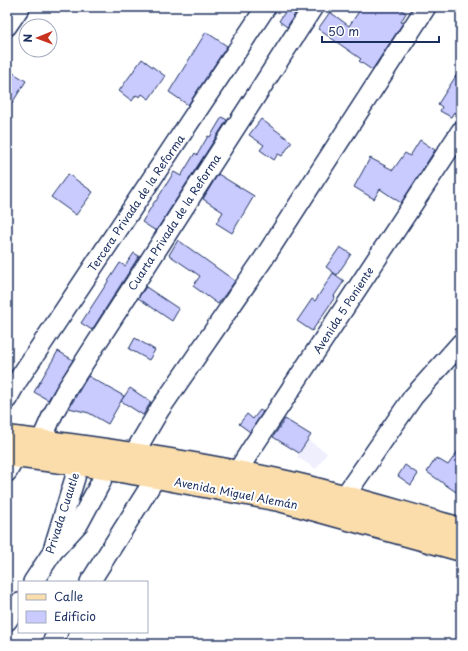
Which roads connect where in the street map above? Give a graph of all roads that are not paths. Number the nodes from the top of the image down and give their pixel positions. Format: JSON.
{"nodes":[{"id":1,"x":20,"y":7,"type":"edge"},
{"id":2,"x":266,"y":7,"type":"edge"},
{"id":3,"x":314,"y":7,"type":"edge"},
{"id":4,"x":426,"y":7,"type":"edge"},
{"id":5,"x":7,"y":26,"type":"edge"},
{"id":6,"x":461,"y":131,"type":"edge"},
{"id":7,"x":461,"y":344,"type":"edge"},
{"id":8,"x":7,"y":400,"type":"edge"},
{"id":9,"x":7,"y":437,"type":"edge"},
{"id":10,"x":41,"y":441,"type":"junction"},
{"id":11,"x":133,"y":455,"type":"junction"},
{"id":12,"x":10,"y":461,"type":"edge"},
{"id":13,"x":78,"y":464,"type":"junction"},
{"id":14,"x":104,"y":468,"type":"junction"},
{"id":15,"x":156,"y":477,"type":"junction"},
{"id":16,"x":233,"y":482,"type":"junction"},
{"id":17,"x":344,"y":497,"type":"junction"},
{"id":18,"x":461,"y":529,"type":"edge"},
{"id":19,"x":461,"y":550,"type":"edge"},
{"id":20,"x":52,"y":553,"type":"junction"},
{"id":21,"x":34,"y":581,"type":"edge"},
{"id":22,"x":91,"y":581,"type":"edge"},
{"id":23,"x":18,"y":604,"type":"edge"},
{"id":24,"x":7,"y":621,"type":"edge"},
{"id":25,"x":57,"y":633,"type":"edge"},
{"id":26,"x":51,"y":644,"type":"edge"}],
"edges":[{"from":1,"to":5,"type":"street"},
{"from":2,"to":8,"type":"street","name":"Tercera Privada de la Reforma"},
{"from":3,"to":10,"type":"street","name":"Cuarta Privada de la Reforma"},
{"from":4,"to":11,"type":"street"},
{"from":6,"to":16,"type":"street","name":"Avenida 5 Poniente"},
{"from":7,"to":17,"type":"street"},
{"from":9,"to":10,"type":"main road","name":"Avenida Miguel Alemán"},
{"from":10,"to":11,"type":"main road","name":"Avenida Miguel Alemán"},
{"from":11,"to":16,"type":"main road","name":"Avenida Miguel Alemán"},
{"from":12,"to":13,"type":"main road","name":"Avenida Miguel Alemán"},
{"from":13,"to":14,"type":"main road","name":"Avenida Miguel Alemán"},
{"from":13,"to":20,"type":"street","name":"Privada Cuautle"},
{"from":14,"to":15,"type":"main road","name":"Avenida Miguel Alemán"},
{"from":14,"to":20,"type":"street"},
{"from":15,"to":16,"type":"main road","name":"Avenida Miguel Alemán"},
{"from":15,"to":22,"type":"street"},
{"from":16,"to":17,"type":"main road","name":"Avenida Miguel Alemán"},
{"from":16,"to":19,"type":"main road","name":"Avenida Miguel Alemán"},
{"from":17,"to":18,"type":"main road","name":"Avenida Miguel Alemán"},
{"from":20,"to":21,"type":"street","name":"Privada Cuautle"},
{"from":23,"to":24,"type":"street"},
{"from":25,"to":26,"type":"street"}]}
